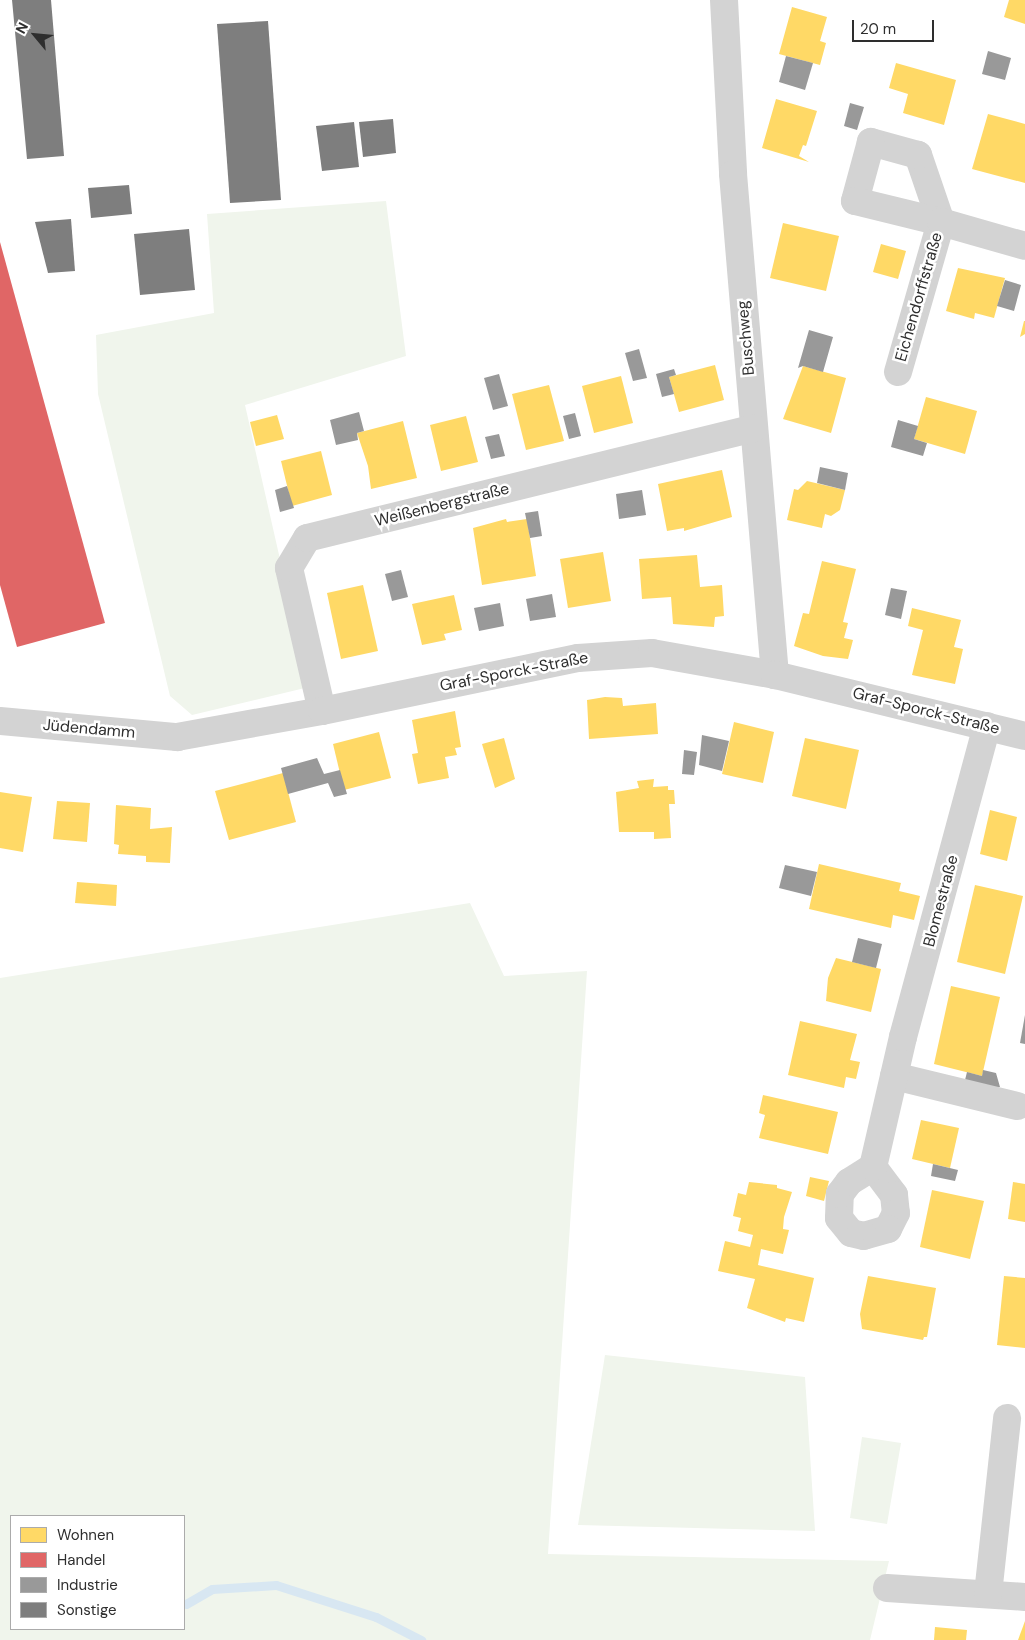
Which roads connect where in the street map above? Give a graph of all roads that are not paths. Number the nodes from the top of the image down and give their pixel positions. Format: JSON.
{"nodes":[{"id":1,"x":724,"y":0,"type":"edge"},
{"id":2,"x":1025,"y":246,"type":"edge"},
{"id":3,"x":898,"y":372,"type":"dead end"},
{"id":4,"x":754,"y":428,"type":"junction"},
{"id":5,"x":775,"y":675,"type":"junction"},
{"id":6,"x":322,"y":711,"type":"junction"},
{"id":7,"x":0,"y":721,"type":"edge"},
{"id":8,"x":987,"y":726,"type":"junction"},
{"id":9,"x":1025,"y":736,"type":"edge"},
{"id":10,"x":178,"y":737,"type":"joint"},
{"id":11,"x":894,"y":1076,"type":"junction"},
{"id":12,"x":1017,"y":1106,"type":"dead end"},
{"id":13,"x":873,"y":1167,"type":"dead end"},
{"id":14,"x":1007,"y":1418,"type":"dead end"},
{"id":15,"x":887,"y":1588,"type":"dead end"},
{"id":16,"x":988,"y":1594,"type":"junction"},
{"id":17,"x":1025,"y":1597,"type":"edge"}],
"edges":[{"from":1,"to":4,"type":"street","name":"Buschweg"},
{"from":2,"to":3,"type":"street","name":"Eichendorffstraße"},
{"from":4,"to":5,"type":"street","name":"Buschweg"},
{"from":4,"to":6,"type":"street","name":"Weißenbergstraße"},
{"from":5,"to":6,"type":"street","name":"Graf-Sporck-Straße"},
{"from":5,"to":8,"type":"street","name":"Graf-Sporck-Straße"},
{"from":6,"to":10,"type":"street","name":"Graf-Sporck-Straße"},
{"from":7,"to":10,"type":"street","name":"Jüdendamm"},
{"from":8,"to":9,"type":"street","name":"Graf-Sporck-Straße"},
{"from":8,"to":11,"type":"street","name":"Blomestraße"},
{"from":11,"to":12,"type":"street"},
{"from":11,"to":13,"type":"street","name":"Blomestraße"},
{"from":14,"to":16,"type":"street"},
{"from":15,"to":16,"type":"street"},
{"from":16,"to":17,"type":"street"}]}
